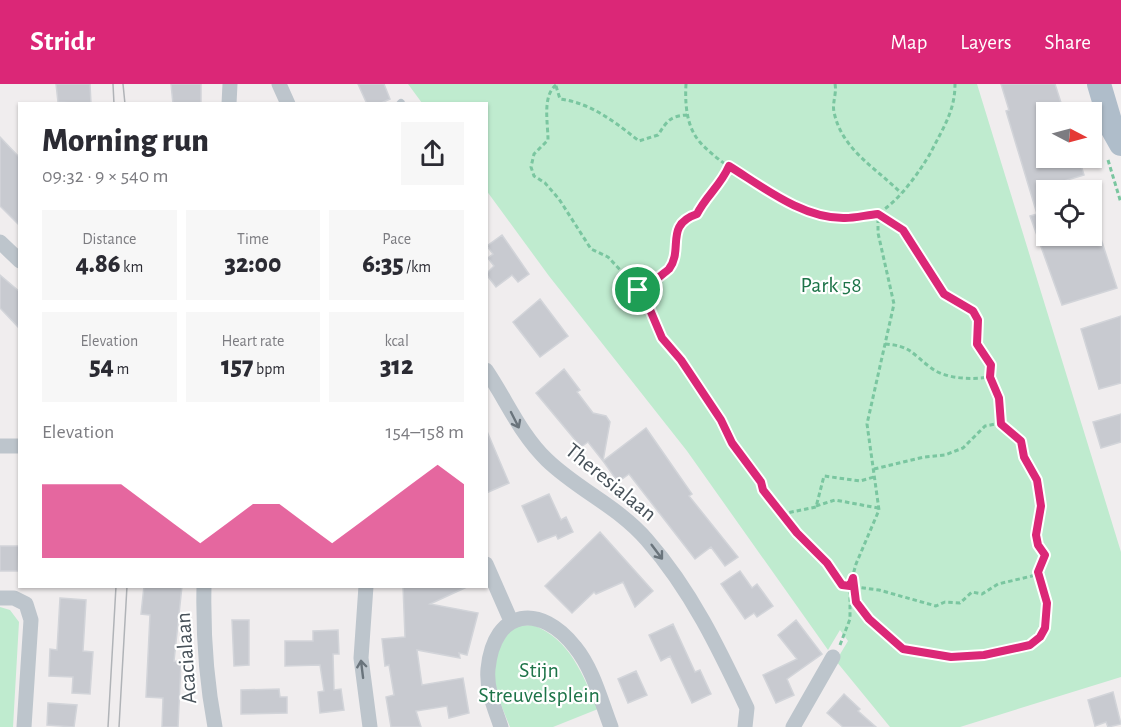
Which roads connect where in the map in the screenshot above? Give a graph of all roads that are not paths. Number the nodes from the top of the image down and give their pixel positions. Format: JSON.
{"nodes":[{"id":1,"x":230,"y":84,"type":"edge"},
{"id":2,"x":279,"y":84,"type":"edge"},
{"id":3,"x":1099,"y":84,"type":"edge"},
{"id":4,"x":229,"y":102,"type":"edge"},
{"id":5,"x":287,"y":102,"type":"edge"},
{"id":6,"x":1121,"y":144,"type":"edge"},
{"id":7,"x":0,"y":242,"type":"edge"},
{"id":8,"x":18,"y":259,"type":"edge"},
{"id":9,"x":488,"y":373,"type":"edge"},
{"id":10,"x":0,"y":446,"type":"edge"},
{"id":11,"x":18,"y":446,"type":"edge"},
{"id":12,"x":488,"y":569,"type":"edge"},
{"id":13,"x":204,"y":588,"type":"edge"},
{"id":14,"x":366,"y":588,"type":"edge"},
{"id":15,"x":0,"y":598,"type":"edge"},
{"id":16,"x":511,"y":621,"type":"junction"},
{"id":17,"x":833,"y":657,"type":"road end"},
{"id":18,"x":24,"y":727,"type":"edge"},
{"id":19,"x":215,"y":727,"type":"edge"},
{"id":20,"x":370,"y":727,"type":"edge"},
{"id":21,"x":501,"y":727,"type":"edge"},
{"id":22,"x":611,"y":727,"type":"edge"},
{"id":23,"x":745,"y":727,"type":"edge"},
{"id":24,"x":793,"y":727,"type":"edge"}],
"edges":[{"from":1,"to":4,"type":"street"},
{"from":2,"to":5,"type":"street"},
{"from":3,"to":6,"type":"main road"},
{"from":7,"to":8,"type":"street"},
{"from":9,"to":23,"type":"street","name":"Theresialaan","one_way":true},
{"from":10,"to":11,"type":"street"},
{"from":12,"to":16,"type":"street"},
{"from":13,"to":19,"type":"street","name":"Acacialaan"},
{"from":20,"to":14,"type":"street","one_way":true},
{"from":15,"to":18,"type":"street"},
{"from":16,"to":21,"type":"street"},
{"from":16,"to":22,"type":"street"},
{"from":17,"to":24,"type":"street"}]}
